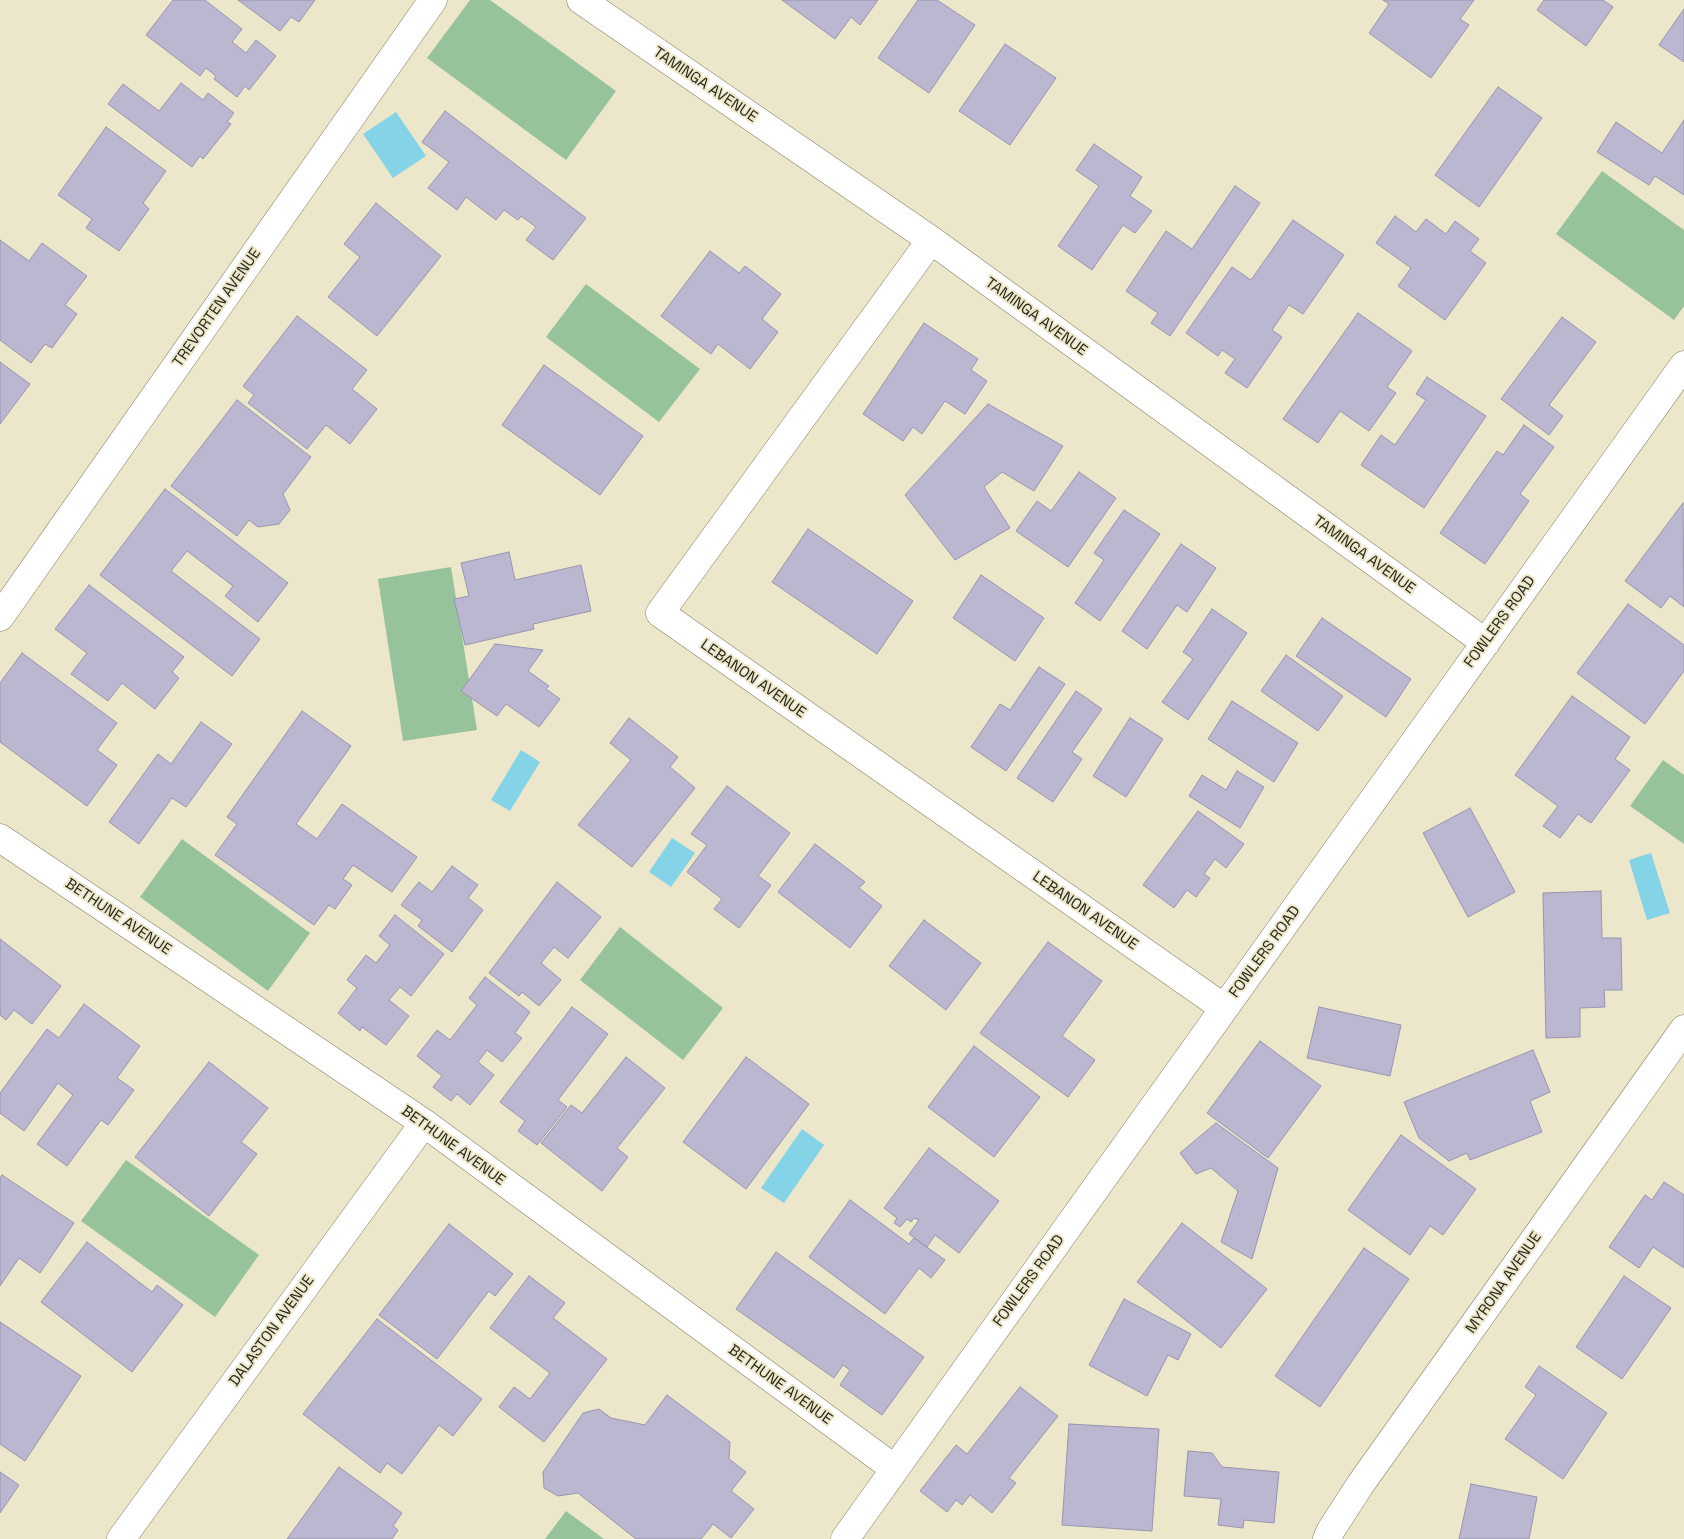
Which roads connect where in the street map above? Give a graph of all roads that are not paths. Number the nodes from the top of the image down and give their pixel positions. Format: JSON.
{"nodes":[{"id":1,"x":433,"y":0,"type":"edge"},
{"id":2,"x":581,"y":0,"type":"edge"},
{"id":3,"x":931,"y":240,"type":"junction"},
{"id":4,"x":1684,"y":365,"type":"edge"},
{"id":5,"x":0,"y":617,"type":"edge"},
{"id":6,"x":1486,"y":643,"type":"junction"},
{"id":7,"x":0,"y":838,"type":"edge"},
{"id":8,"x":1224,"y":1008,"type":"junction"},
{"id":9,"x":1684,"y":1029,"type":"edge"},
{"id":10,"x":424,"y":1123,"type":"junction"},
{"id":11,"x":895,"y":1469,"type":"junction"},
{"id":12,"x":121,"y":1539,"type":"edge"},
{"id":13,"x":846,"y":1539,"type":"edge"},
{"id":14,"x":1327,"y":1539,"type":"edge"}],
"edges":[{"from":1,"to":5,"type":"street","name":"TREVORTEN AVENUE"},
{"from":2,"to":3,"type":"street","name":"TAMINGA AVENUE"},
{"from":3,"to":6,"type":"street","name":"TAMINGA AVENUE"},
{"from":3,"to":8,"type":"street","name":"LEBANON AVENUE"},
{"from":4,"to":6,"type":"street","name":"FOWLERS ROAD"},
{"from":6,"to":8,"type":"street","name":"FOWLERS ROAD"},
{"from":7,"to":10,"type":"street","name":"BETHUNE AVENUE"},
{"from":8,"to":11,"type":"street","name":"FOWLERS ROAD"},
{"from":9,"to":14,"type":"street","name":"MYRONA AVENUE"},
{"from":10,"to":11,"type":"street","name":"BETHUNE AVENUE"},
{"from":10,"to":12,"type":"street","name":"DALASTON AVENUE"},
{"from":11,"to":13,"type":"street","name":"FOWLERS ROAD"}]}
